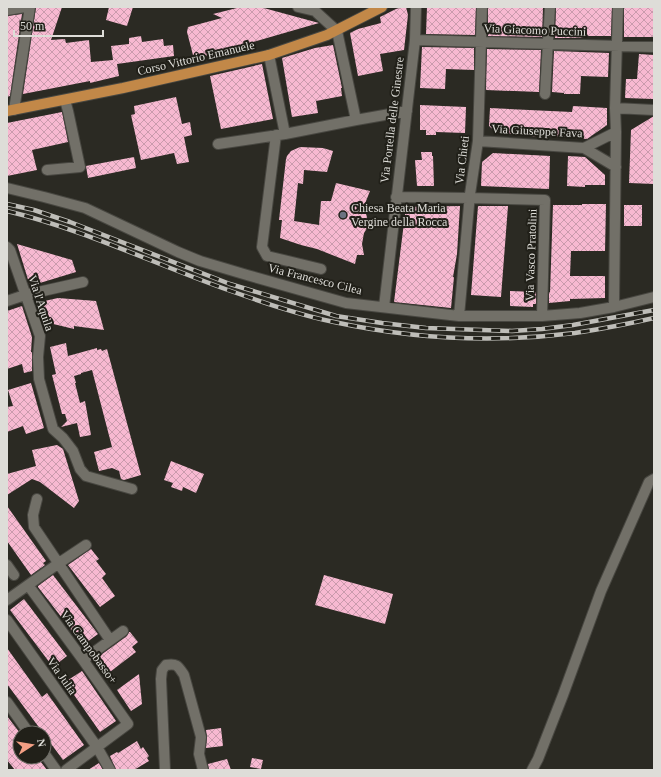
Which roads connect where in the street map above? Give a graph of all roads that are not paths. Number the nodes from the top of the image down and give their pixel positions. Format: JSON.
{"nodes":[{"id":1,"x":25,"y":7,"type":"edge"},
{"id":2,"x":30,"y":7,"type":"edge"},
{"id":3,"x":298,"y":7,"type":"edge"},
{"id":4,"x":382,"y":7,"type":"edge"},
{"id":5,"x":416,"y":7,"type":"edge"},
{"id":6,"x":482,"y":7,"type":"edge"},
{"id":7,"x":550,"y":7,"type":"edge"},
{"id":8,"x":618,"y":7,"type":"edge"},
{"id":9,"x":7,"y":10,"type":"edge"},
{"id":10,"x":337,"y":31,"type":"junction"},
{"id":11,"x":415,"y":40,"type":"junction"},
{"id":12,"x":481,"y":42,"type":"junction"},
{"id":13,"x":548,"y":44,"type":"junction"},
{"id":14,"x":617,"y":46,"type":"junction"},
{"id":15,"x":654,"y":47,"type":"edge"},
{"id":16,"x":269,"y":54,"type":"junction"},
{"id":17,"x":546,"y":94,"type":"dead end"},
{"id":18,"x":65,"y":100,"type":"junction"},
{"id":19,"x":615,"y":108,"type":"junction"},
{"id":20,"x":10,"y":110,"type":"edge"},
{"id":21,"x":654,"y":110,"type":"edge"},
{"id":22,"x":407,"y":111,"type":"junction"},
{"id":23,"x":356,"y":120,"type":"junction"},
{"id":24,"x":616,"y":132,"type":"junction"},
{"id":25,"x":280,"y":135,"type":"junction"},
{"id":26,"x":478,"y":141,"type":"junction"},
{"id":27,"x":218,"y":144,"type":"dead end"},
{"id":28,"x":584,"y":148,"type":"junction"},
{"id":29,"x":616,"y":167,"type":"junction"},
{"id":30,"x":47,"y":170,"type":"dead end"},
{"id":31,"x":7,"y":188,"type":"edge"},
{"id":32,"x":396,"y":197,"type":"junction"},
{"id":33,"x":470,"y":198,"type":"junction"},
{"id":34,"x":7,"y":247,"type":"edge"},
{"id":35,"x":321,"y":269,"type":"dead end"},
{"id":36,"x":84,"y":282,"type":"dead end"},
{"id":37,"x":25,"y":295,"type":"junction"},
{"id":38,"x":654,"y":296,"type":"edge"},
{"id":39,"x":7,"y":301,"type":"edge"},
{"id":40,"x":384,"y":307,"type":"junction"},
{"id":41,"x":614,"y":307,"type":"junction"},
{"id":42,"x":459,"y":316,"type":"junction"},
{"id":43,"x":542,"y":316,"type":"junction"},
{"id":44,"x":654,"y":479,"type":"edge"},
{"id":45,"x":132,"y":489,"type":"dead end"},
{"id":46,"x":37,"y":499,"type":"dead end"},
{"id":47,"x":86,"y":544,"type":"dead end"},
{"id":48,"x":59,"y":563,"type":"junction"},
{"id":49,"x":7,"y":565,"type":"edge"},
{"id":50,"x":14,"y":575,"type":"dead end"},
{"id":51,"x":28,"y":585,"type":"junction"},
{"id":52,"x":7,"y":600,"type":"edge"},
{"id":53,"x":7,"y":620,"type":"edge"},
{"id":54,"x":122,"y":631,"type":"dead end"},
{"id":55,"x":110,"y":640,"type":"junction"},
{"id":56,"x":83,"y":660,"type":"junction"},
{"id":57,"x":9,"y":709,"type":"edge"},
{"id":58,"x":22,"y":725,"type":"edge"},
{"id":59,"x":97,"y":747,"type":"junction"},
{"id":60,"x":68,"y":769,"type":"edge"},
{"id":61,"x":110,"y":770,"type":"edge"},
{"id":62,"x":165,"y":770,"type":"edge"},
{"id":63,"x":204,"y":770,"type":"edge"},
{"id":64,"x":532,"y":770,"type":"edge"}],
"edges":[{"from":1,"to":9,"type":"street"},
{"from":2,"to":20,"type":"street"},
{"from":3,"to":10,"type":"street"},
{"from":4,"to":10,"type":"main road","name":"Corso Vittorio Emanuele"},
{"from":5,"to":11,"type":"street","name":"Via Portella delle Ginestre"},
{"from":6,"to":12,"type":"street","name":"Via Chieti"},
{"from":7,"to":13,"type":"street"},
{"from":8,"to":14,"type":"street"},
{"from":10,"to":16,"type":"main road","name":"Corso Vittorio Emanuele"},
{"from":10,"to":23,"type":"street"},
{"from":11,"to":12,"type":"street","name":"Via Giacomo Puccini"},
{"from":11,"to":22,"type":"street","name":"Via Portella delle Ginestre"},
{"from":12,"to":13,"type":"street","name":"Via Giacomo Puccini"},
{"from":12,"to":26,"type":"street","name":"Via Chieti"},
{"from":13,"to":14,"type":"street","name":"Via Giacomo Puccini"},
{"from":13,"to":17,"type":"street"},
{"from":14,"to":15,"type":"street","name":"Via Giacomo Puccini"},
{"from":14,"to":19,"type":"street"},
{"from":16,"to":18,"type":"main road","name":"Corso Vittorio Emanuele"},
{"from":16,"to":25,"type":"street"},
{"from":18,"to":20,"type":"main road","name":"Corso Vittorio Emanuele"},
{"from":18,"to":30,"type":"street"},
{"from":19,"to":21,"type":"street"},
{"from":19,"to":24,"type":"street"},
{"from":22,"to":23,"type":"street"},
{"from":22,"to":32,"type":"street","name":"Via Portella delle Ginestre"},
{"from":23,"to":25,"type":"street"},
{"from":24,"to":28,"type":"street","name":"Via Giuseppe Fava"},
{"from":24,"to":29,"type":"street"},
{"from":25,"to":27,"type":"street"},
{"from":25,"to":35,"type":"street"},
{"from":26,"to":28,"type":"street","name":"Via Giuseppe Fava"},
{"from":26,"to":33,"type":"street","name":"Via Chieti"},
{"from":28,"to":29,"type":"street"},
{"from":29,"to":41,"type":"street"},
{"from":31,"to":40,"type":"street","name":"Via Francesco Cilea"},
{"from":32,"to":33,"type":"street","name":"Via Vasco Pratolini"},
{"from":32,"to":40,"type":"street","name":"Via Portella delle Ginestre"},
{"from":33,"to":42,"type":"street","name":"Via Chieti"},
{"from":33,"to":43,"type":"street","name":"Via Vasco Pratolini"},
{"from":34,"to":37,"type":"street","name":"Via l'Aquila"},
{"from":36,"to":37,"type":"street"},
{"from":37,"to":39,"type":"street"},
{"from":37,"to":45,"type":"street","name":"Via l'Aquila"},
{"from":38,"to":41,"type":"street","name":"Via Francesco Cilea"},
{"from":40,"to":42,"type":"street","name":"Via Francesco Cilea"},
{"from":41,"to":43,"type":"street","name":"Via Francesco Cilea"},
{"from":42,"to":43,"type":"street","name":"Via Francesco Cilea"},
{"from":44,"to":64,"type":"street"},
{"from":46,"to":48,"type":"street"},
{"from":47,"to":48,"type":"street"},
{"from":48,"to":51,"type":"street"},
{"from":48,"to":55,"type":"street"},
{"from":49,"to":50,"type":"street"},
{"from":51,"to":52,"type":"street"},
{"from":51,"to":56,"type":"street","name":"Via Campobasso+"},
{"from":53,"to":59,"type":"street","name":"Via Julia"},
{"from":54,"to":55,"type":"street"},
{"from":55,"to":56,"type":"street"},
{"from":56,"to":59,"type":"street","name":"Via Campobasso+"},
{"from":57,"to":58,"type":"street"},
{"from":59,"to":60,"type":"street"},
{"from":59,"to":61,"type":"street","name":"Via Julia"},
{"from":62,"to":63,"type":"street"}]}
